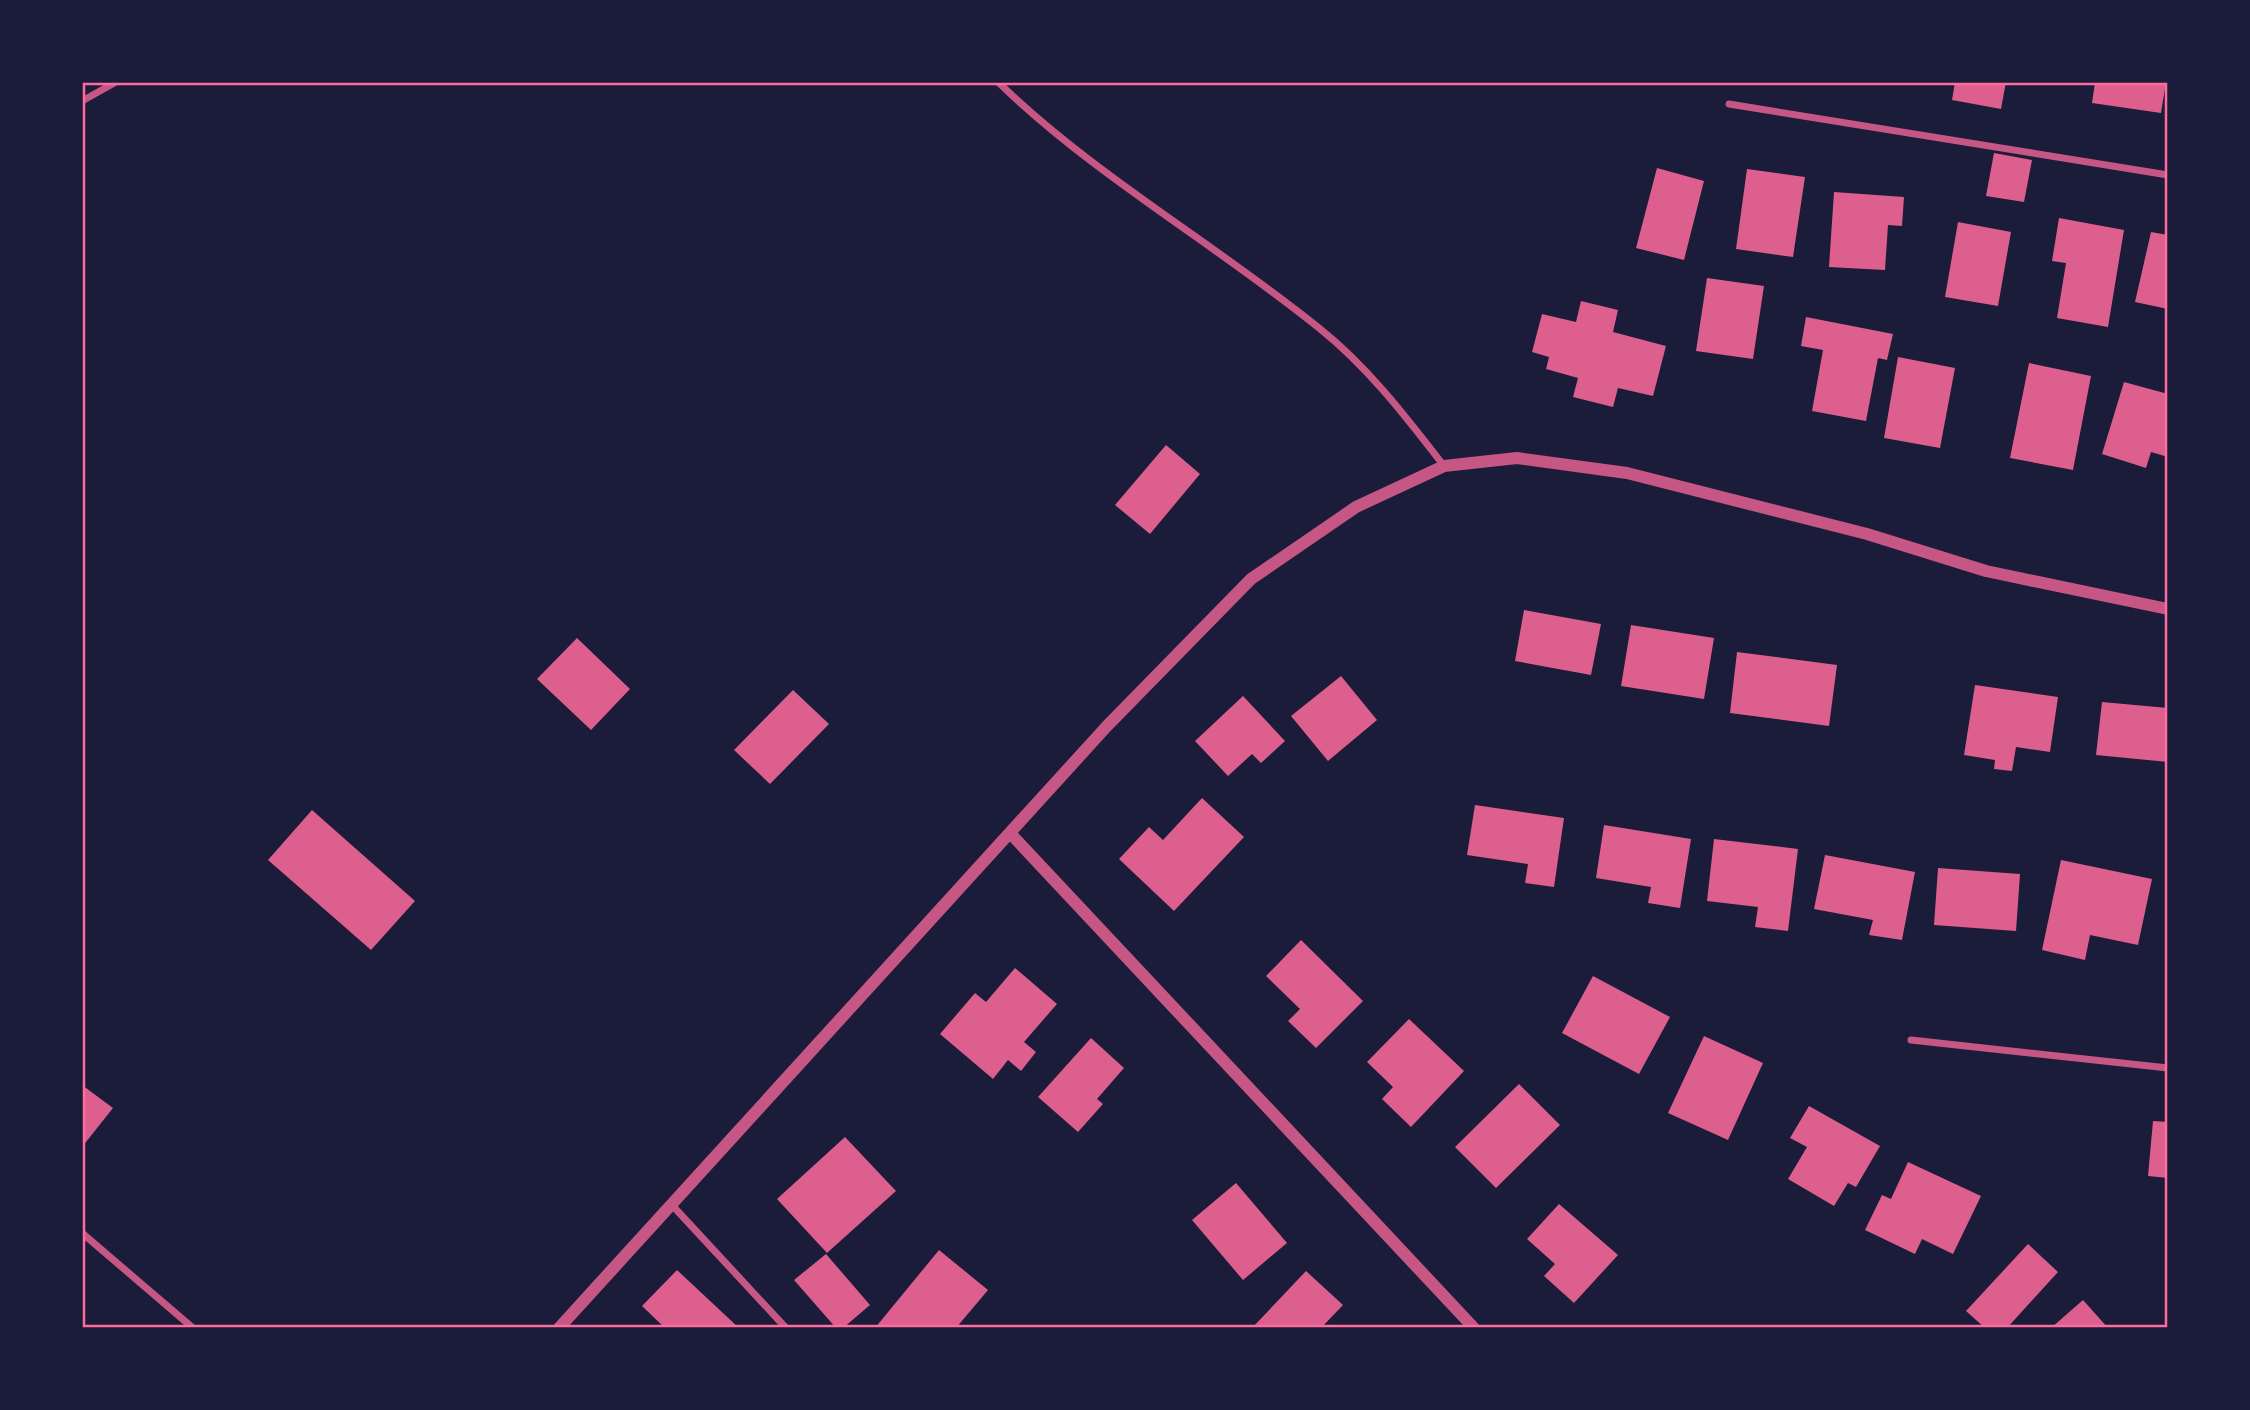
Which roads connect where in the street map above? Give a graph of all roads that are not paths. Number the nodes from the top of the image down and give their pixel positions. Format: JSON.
{"nodes":[{"id":1,"x":116,"y":82,"type":"edge"},
{"id":2,"x":998,"y":82,"type":"edge"},
{"id":3,"x":82,"y":101,"type":"edge"},
{"id":4,"x":1729,"y":104,"type":"dead end"},
{"id":5,"x":2168,"y":175,"type":"edge"},
{"id":6,"x":1444,"y":466,"type":"junction"},
{"id":7,"x":2168,"y":609,"type":"edge"},
{"id":8,"x":1010,"y":833,"type":"junction"},
{"id":9,"x":1911,"y":1040,"type":"dead end"},
{"id":10,"x":2168,"y":1068,"type":"edge"},
{"id":11,"x":671,"y":1204,"type":"junction"},
{"id":12,"x":82,"y":1233,"type":"edge"},
{"id":13,"x":193,"y":1328,"type":"edge"},
{"id":14,"x":559,"y":1328,"type":"edge"},
{"id":15,"x":786,"y":1328,"type":"edge"},
{"id":16,"x":1474,"y":1328,"type":"edge"}],
"edges":[{"from":1,"to":3,"type":"street"},
{"from":2,"to":6,"type":"street"},
{"from":4,"to":5,"type":"street"},
{"from":6,"to":7,"type":"street"},
{"from":6,"to":8,"type":"street"},
{"from":8,"to":11,"type":"street"},
{"from":8,"to":16,"type":"street"},
{"from":9,"to":10,"type":"street"},
{"from":11,"to":14,"type":"street"},
{"from":11,"to":15,"type":"street"},
{"from":12,"to":13,"type":"street"}]}
